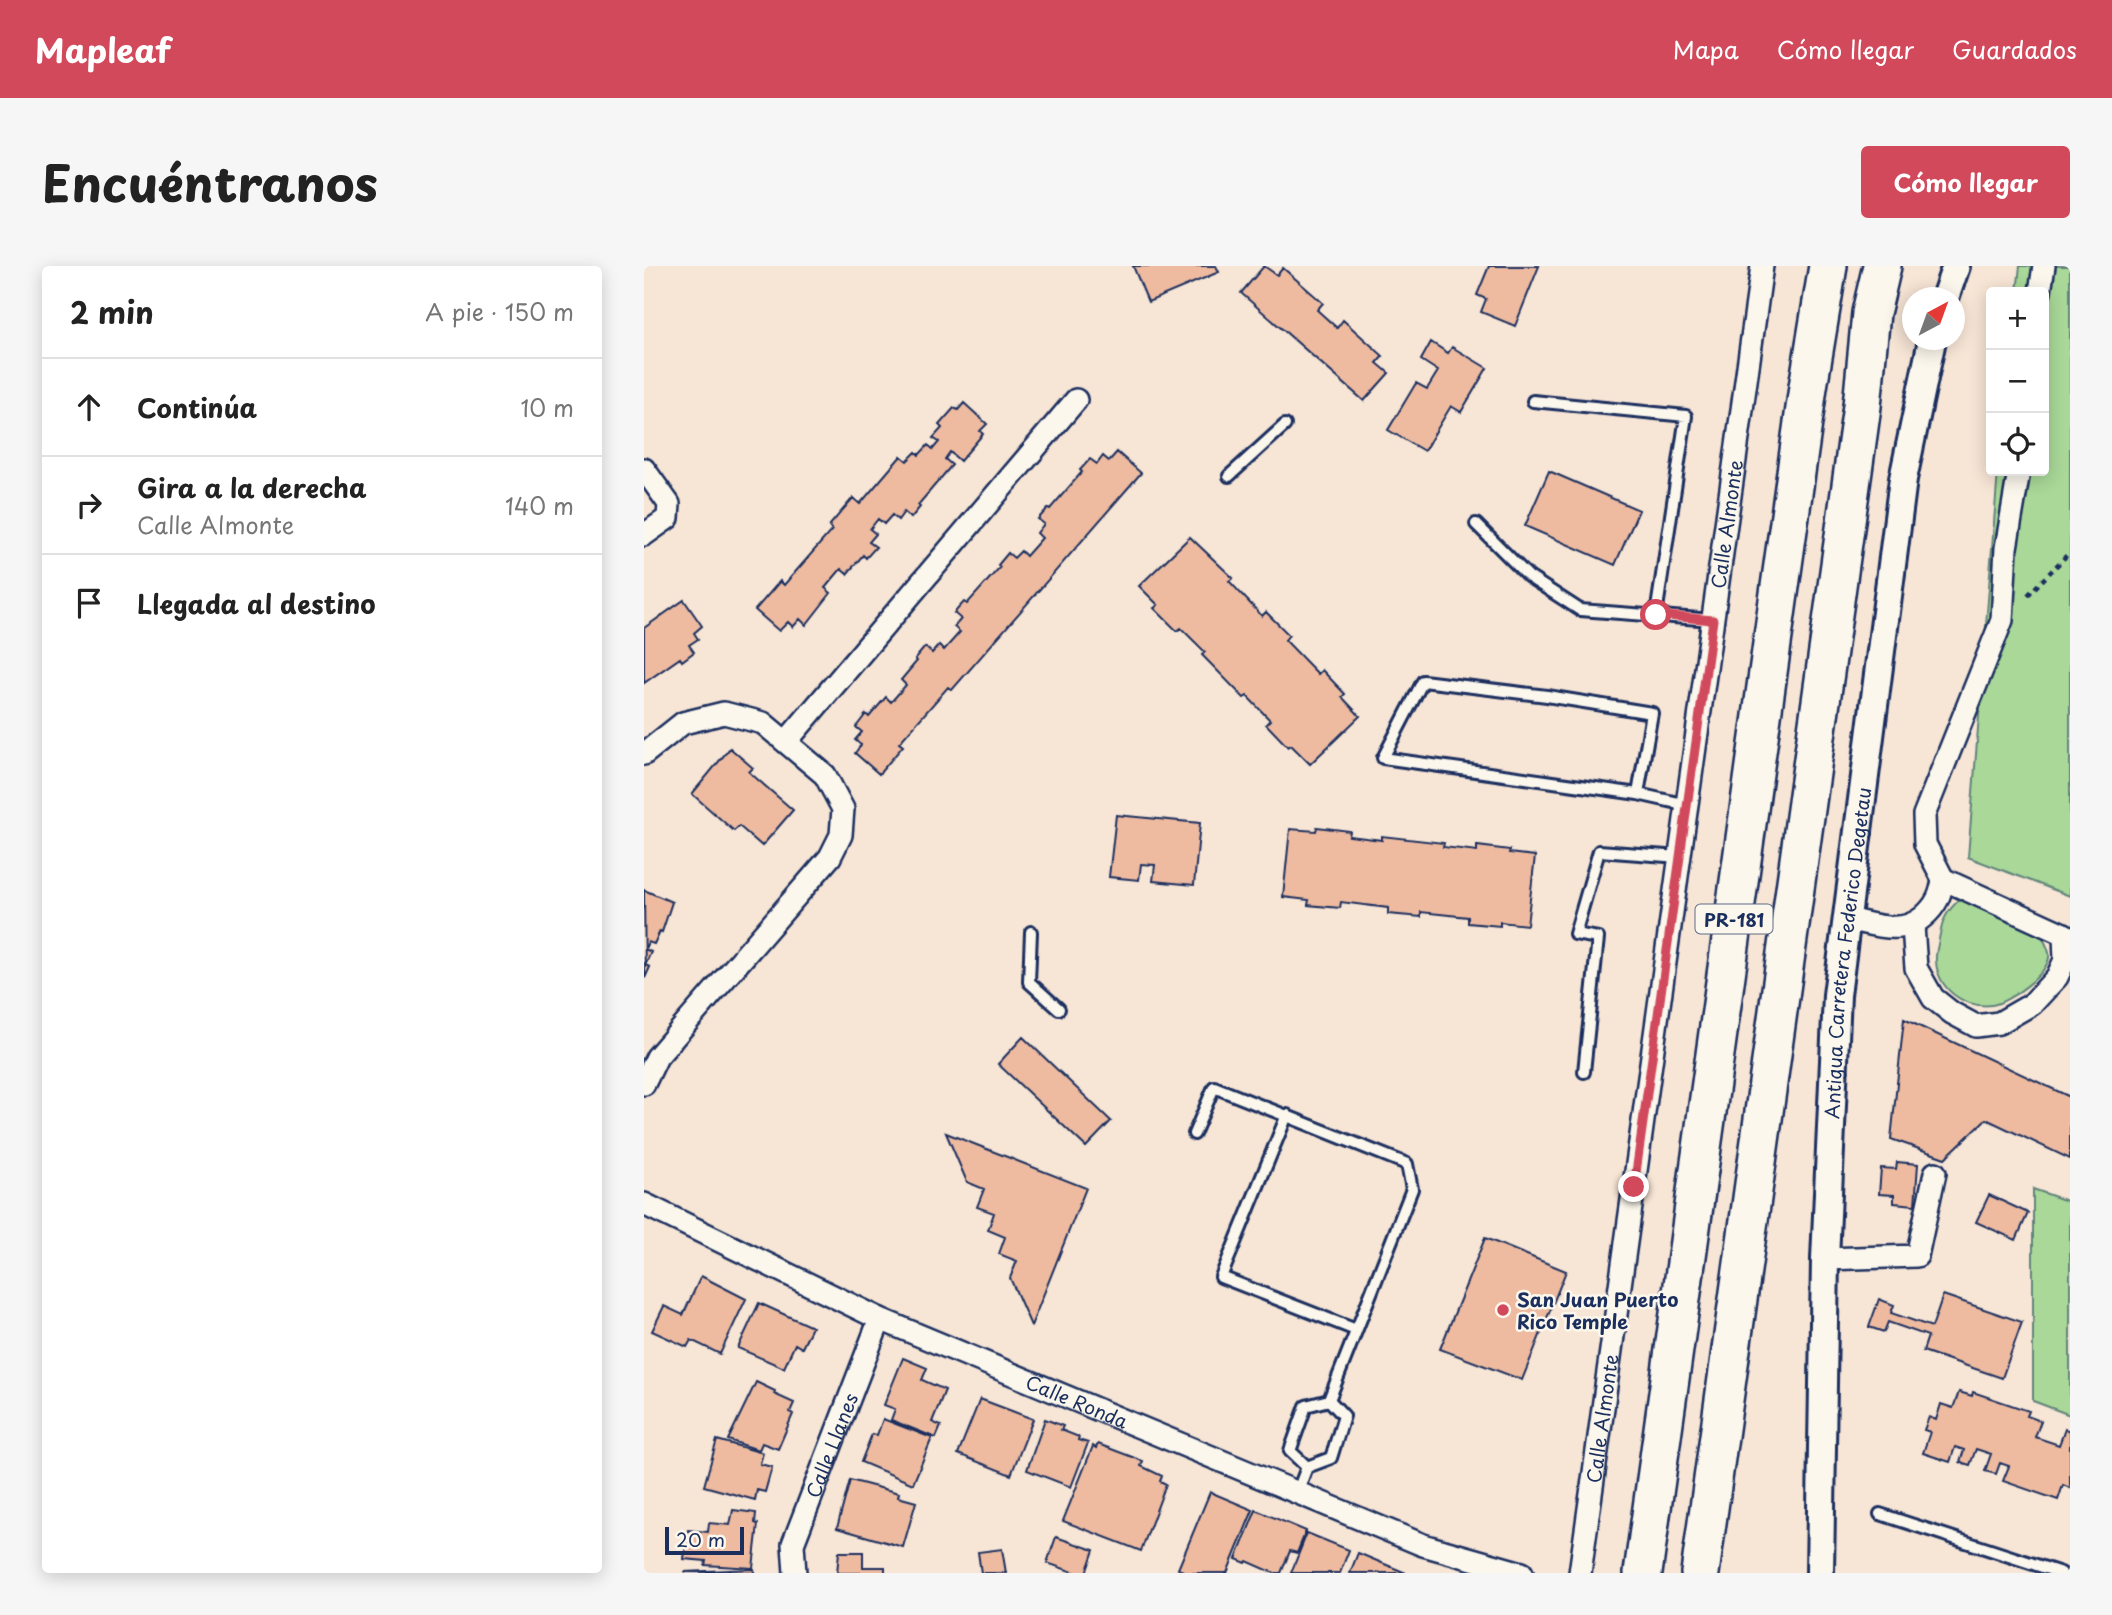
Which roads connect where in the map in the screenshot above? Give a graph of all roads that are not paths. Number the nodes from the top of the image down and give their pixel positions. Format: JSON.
{"nodes":[{"id":1,"x":1762,"y":266,"type":"edge"},
{"id":2,"x":1829,"y":266,"type":"edge"},
{"id":3,"x":1882,"y":266,"type":"edge"},
{"id":4,"x":1956,"y":266,"type":"edge"},
{"id":5,"x":2044,"y":266,"type":"edge"},
{"id":6,"x":1949,"y":287,"type":"edge"},
{"id":7,"x":2041,"y":287,"type":"edge"},
{"id":8,"x":1930,"y":350,"type":"edge"},
{"id":9,"x":1076,"y":400,"type":"dead end"},
{"id":10,"x":1533,"y":401,"type":"dead end"},
{"id":11,"x":1286,"y":425,"type":"dead end"},
{"id":12,"x":644,"y":469,"type":"edge"},
{"id":13,"x":1229,"y":476,"type":"dead end"},
{"id":14,"x":2018,"y":476,"type":"edge"},
{"id":15,"x":1476,"y":524,"type":"dead end"},
{"id":16,"x":644,"y":535,"type":"edge"},
{"id":17,"x":1656,"y":615,"type":"junction"},
{"id":18,"x":1713,"y":620,"type":"junction"},
{"id":19,"x":786,"y":742,"type":"junction"},
{"id":20,"x":644,"y":754,"type":"edge"},
{"id":21,"x":1638,"y":794,"type":"junction"},
{"id":22,"x":1687,"y":805,"type":"junction"},
{"id":23,"x":1680,"y":857,"type":"junction"},
{"id":24,"x":1943,"y":879,"type":"junction"},
{"id":25,"x":1847,"y":919,"type":"junction"},
{"id":26,"x":1913,"y":926,"type":"junction"},
{"id":27,"x":1031,"y":932,"type":"dead end"},
{"id":28,"x":2067,"y":935,"type":"edge"},
{"id":29,"x":1059,"y":1009,"type":"dead end"},
{"id":30,"x":1584,"y":1072,"type":"dead end"},
{"id":31,"x":644,"y":1084,"type":"edge"},
{"id":32,"x":1287,"y":1115,"type":"junction"},
{"id":33,"x":1194,"y":1134,"type":"dead end"},
{"id":34,"x":1935,"y":1173,"type":"dead end"},
{"id":35,"x":644,"y":1204,"type":"edge"},
{"id":36,"x":1825,"y":1259,"type":"junction"},
{"id":37,"x":880,"y":1319,"type":"junction"},
{"id":38,"x":1356,"y":1329,"type":"junction"},
{"id":39,"x":1329,"y":1399,"type":"junction"},
{"id":40,"x":1307,"y":1466,"type":"junction"},
{"id":41,"x":1297,"y":1493,"type":"junction"},
{"id":42,"x":1880,"y":1514,"type":"dead end"},
{"id":43,"x":795,"y":1573,"type":"edge"},
{"id":44,"x":1522,"y":1573,"type":"edge"},
{"id":45,"x":1580,"y":1573,"type":"edge"},
{"id":46,"x":1643,"y":1573,"type":"edge"},
{"id":47,"x":1700,"y":1573,"type":"edge"},
{"id":48,"x":1821,"y":1573,"type":"edge"},
{"id":49,"x":2061,"y":1573,"type":"edge"}],
"edges":[{"from":1,"to":18,"type":"street","name":"Calle Almonte"},
{"from":2,"to":46,"type":"highway","number":"PR-181"},
{"from":3,"to":47,"type":"highway","number":"PR-181"},
{"from":4,"to":6,"type":"street"},
{"from":5,"to":7,"type":"street"},
{"from":8,"to":25,"type":"street","name":"Antigua Carretera Federico Degetau"},
{"from":9,"to":19,"type":"street"},
{"from":10,"to":17,"type":"lane"},
{"from":11,"to":13,"type":"lane"},
{"from":12,"to":16,"type":"street"},
{"from":14,"to":24,"type":"street"},
{"from":15,"to":17,"type":"lane"},
{"from":17,"to":18,"type":"lane"},
{"from":18,"to":22,"type":"street","name":"Calle Almonte"},
{"from":19,"to":20,"type":"street"},
{"from":19,"to":31,"type":"street"},
{"from":21,"to":21,"type":"lane"},
{"from":21,"to":22,"type":"lane"},
{"from":22,"to":23,"type":"street","name":"Calle Almonte"},
{"from":23,"to":30,"type":"lane"},
{"from":23,"to":45,"type":"street","name":"Calle Almonte"},
{"from":24,"to":26,"type":"street"},
{"from":24,"to":28,"type":"street"},
{"from":25,"to":26,"type":"street"},
{"from":25,"to":36,"type":"street","name":"Antigua Carretera Federico Degetau"},
{"from":26,"to":28,"type":"street"},
{"from":27,"to":29,"type":"lane"},
{"from":32,"to":33,"type":"lane"},
{"from":32,"to":38,"type":"lane"},
{"from":32,"to":38,"type":"lane"},
{"from":34,"to":36,"type":"street"},
{"from":35,"to":37,"type":"street","name":"Calle Ronda"},
{"from":36,"to":48,"type":"street","name":"Antigua Carretera Federico Degetau"},
{"from":37,"to":41,"type":"street","name":"Calle Ronda"},
{"from":37,"to":43,"type":"street","name":"Calle Llanes"},
{"from":38,"to":39,"type":"lane"},
{"from":39,"to":40,"type":"lane"},
{"from":39,"to":40,"type":"lane"},
{"from":40,"to":41,"type":"lane"},
{"from":41,"to":44,"type":"street","name":"Calle Ronda"},
{"from":42,"to":49,"type":"lane"}]}
